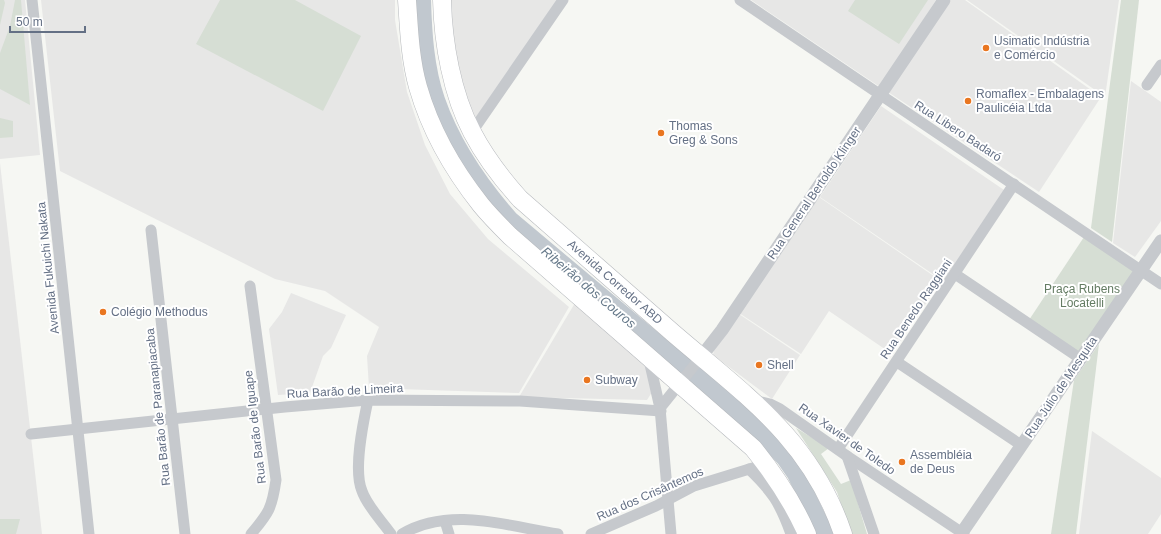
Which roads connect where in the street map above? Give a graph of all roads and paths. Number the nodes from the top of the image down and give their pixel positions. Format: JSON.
{"nodes":[{"id":1,"x":32,"y":0,"type":"edge"},
{"id":2,"x":407,"y":0,"type":"edge"},
{"id":3,"x":442,"y":0,"type":"edge"},
{"id":4,"x":563,"y":0,"type":"edge"},
{"id":5,"x":740,"y":0,"type":"edge"},
{"id":6,"x":944,"y":0,"type":"edge"},
{"id":7,"x":1161,"y":65,"type":"edge"},
{"id":8,"x":1147,"y":85,"type":"dead end"},
{"id":9,"x":880,"y":95,"type":"junction"},
{"id":10,"x":472,"y":132,"type":"junction"},
{"id":11,"x":1014,"y":184,"type":"junction"},
{"id":12,"x":151,"y":230,"type":"dead end"},
{"id":13,"x":1161,"y":241,"type":"edge"},
{"id":14,"x":1141,"y":270,"type":"junction"},
{"id":15,"x":955,"y":274,"type":"junction"},
{"id":16,"x":1161,"y":284,"type":"edge"},
{"id":17,"x":250,"y":286,"type":"dead end"},
{"id":18,"x":648,"y":355,"type":"junction"},
{"id":19,"x":699,"y":359,"type":"junction"},
{"id":20,"x":1081,"y":359,"type":"junction"},
{"id":21,"x":897,"y":362,"type":"junction"},
{"id":22,"x":682,"y":380,"type":"junction"},
{"id":23,"x":752,"y":399,"type":"junction"},
{"id":24,"x":368,"y":400,"type":"junction"},
{"id":25,"x":266,"y":409,"type":"junction"},
{"id":26,"x":661,"y":409,"type":"junction"},
{"id":27,"x":172,"y":420,"type":"junction"},
{"id":28,"x":78,"y":429,"type":"junction"},
{"id":29,"x":31,"y":434,"type":"dead end"},
{"id":30,"x":1022,"y":445,"type":"junction"},
{"id":31,"x":838,"y":449,"type":"junction"},
{"id":32,"x":847,"y":456,"type":"junction"},
{"id":33,"x":757,"y":466,"type":"junction"},
{"id":34,"x":668,"y":500,"type":"junction"},
{"id":35,"x":445,"y":521,"type":"junction"},
{"id":36,"x":89,"y":534,"type":"edge"},
{"id":37,"x":185,"y":534,"type":"edge"},
{"id":38,"x":251,"y":534,"type":"edge"},
{"id":39,"x":391,"y":534,"type":"edge"},
{"id":40,"x":402,"y":534,"type":"edge"},
{"id":41,"x":449,"y":534,"type":"edge"},
{"id":42,"x":558,"y":534,"type":"edge"},
{"id":43,"x":591,"y":534,"type":"edge"},
{"id":44,"x":671,"y":534,"type":"edge"},
{"id":45,"x":791,"y":534,"type":"edge"},
{"id":46,"x":807,"y":534,"type":"edge"},
{"id":47,"x":843,"y":534,"type":"edge"},
{"id":48,"x":874,"y":534,"type":"edge"},
{"id":49,"x":962,"y":534,"type":"edge"}],
"edges":[{"from":1,"to":28,"type":"street","name":"Avenida Fukuichi Nakata"},
{"from":2,"to":18,"type":"highway"},
{"from":3,"to":10,"type":"highway","name":"Avenida Corredor ABD"},
{"from":4,"to":10,"type":"street"},
{"from":5,"to":9,"type":"street","name":"Rua Libero Badaró"},
{"from":6,"to":9,"type":"street","name":"Rua General Bertoldo Klinger"},
{"from":7,"to":8,"type":"street"},
{"from":9,"to":11,"type":"street","name":"Rua Libero Badaró"},
{"from":9,"to":19,"type":"street","name":"Rua General Bertoldo Klinger"},
{"from":10,"to":19,"type":"highway","name":"Avenida Corredor ABD"},
{"from":11,"to":14,"type":"street","name":"Rua Libero Badaró"},
{"from":11,"to":15,"type":"street","name":"Rua Benedo Raggiani"},
{"from":12,"to":27,"type":"street","name":"Rua Barão de Paranapiacaba"},
{"from":13,"to":14,"type":"street","name":"Rua Júlio de Mesquita"},
{"from":14,"to":16,"type":"street","name":"Rua Libero Badaró"},
{"from":14,"to":20,"type":"street","name":"Rua Júlio de Mesquita"},
{"from":15,"to":20,"type":"street"},
{"from":15,"to":21,"type":"street","name":"Rua Benedo Raggiani"},
{"from":17,"to":25,"type":"street","name":"Rua Barão de Iguape"},
{"from":18,"to":22,"type":"highway"},
{"from":18,"to":26,"type":"street"},
{"from":19,"to":22,"type":"street","name":"Rua General Bertoldo Klinger"},
{"from":19,"to":23,"type":"highway","name":"Avenida Corredor ABD"},
{"from":20,"to":30,"type":"street","name":"Rua Júlio de Mesquita"},
{"from":21,"to":30,"type":"street"},
{"from":21,"to":31,"type":"street","name":"Rua Benedo Raggiani"},
{"from":22,"to":26,"type":"street","name":"Rua General Bertoldo Klinger"},
{"from":22,"to":33,"type":"highway"},
{"from":23,"to":31,"type":"street","name":"Rua Xavier de Toledo"},
{"from":23,"to":47,"type":"highway","name":"Avenida Corredor ABD"},
{"from":24,"to":25,"type":"street","name":"Rua Barão de Limeira"},
{"from":24,"to":26,"type":"street","name":"Rua Barão de Limeira"},
{"from":24,"to":39,"type":"street"},
{"from":25,"to":27,"type":"street","name":"Rua Barão de Limeira"},
{"from":25,"to":38,"type":"street","name":"Rua Barão de Iguape"},
{"from":26,"to":34,"type":"street"},
{"from":27,"to":28,"type":"street","name":"Rua Barão de Limeira"},
{"from":27,"to":37,"type":"street","name":"Rua Barão de Paranapiacaba"},
{"from":28,"to":29,"type":"street","name":"Rua Barão de Limeira"},
{"from":28,"to":36,"type":"street","name":"Avenida Fukuichi Nakata"},
{"from":30,"to":49,"type":"street","name":"Rua Júlio de Mesquita"},
{"from":31,"to":32,"type":"street","name":"Rua Xavier de Toledo"},
{"from":32,"to":48,"type":"street"},
{"from":32,"to":49,"type":"street","name":"Rua Xavier de Toledo"},
{"from":33,"to":34,"type":"street","name":"Rua dos Crisântemos"},
{"from":33,"to":45,"type":"street"},
{"from":33,"to":46,"type":"highway"},
{"from":34,"to":43,"type":"street","name":"Rua dos Crisântemos"},
{"from":34,"to":44,"type":"street"},
{"from":35,"to":40,"type":"street"},
{"from":35,"to":41,"type":"street"},
{"from":35,"to":42,"type":"street"}]}
